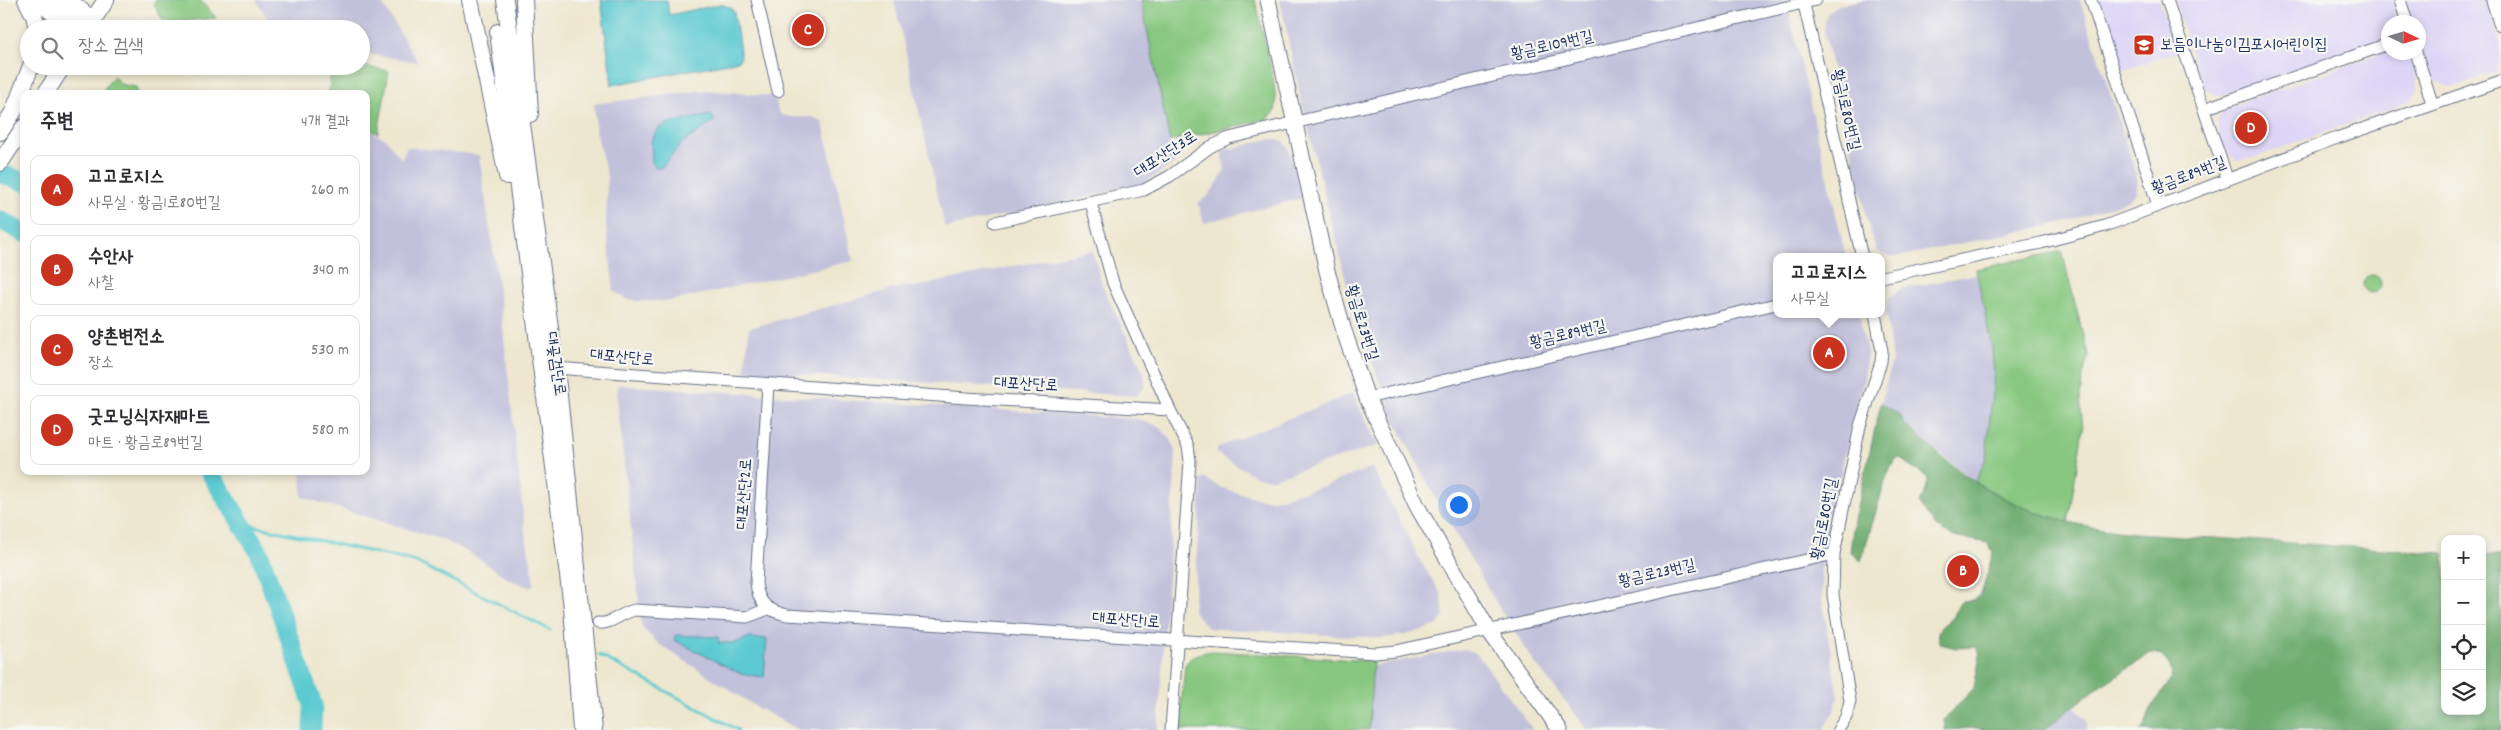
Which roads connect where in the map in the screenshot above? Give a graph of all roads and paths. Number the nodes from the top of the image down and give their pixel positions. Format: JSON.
{"nodes":[{"id":1,"x":26,"y":0,"type":"edge"},
{"id":2,"x":41,"y":0,"type":"edge"},
{"id":3,"x":106,"y":0,"type":"edge"},
{"id":4,"x":470,"y":0,"type":"edge"},
{"id":5,"x":494,"y":0,"type":"edge"},
{"id":6,"x":505,"y":0,"type":"edge"},
{"id":7,"x":524,"y":0,"type":"edge"},
{"id":8,"x":757,"y":0,"type":"edge"},
{"id":9,"x":1268,"y":0,"type":"edge"},
{"id":10,"x":1816,"y":0,"type":"edge"},
{"id":11,"x":2092,"y":0,"type":"edge"},
{"id":12,"x":2167,"y":0,"type":"edge"},
{"id":13,"x":2400,"y":0,"type":"edge"},
{"id":14,"x":2494,"y":0,"type":"edge"},
{"id":15,"x":1804,"y":1,"type":"edge"},
{"id":16,"x":2405,"y":15,"type":"edge"},
{"id":17,"x":78,"y":18,"type":"edge"},
{"id":18,"x":35,"y":20,"type":"edge"},
{"id":19,"x":2501,"y":23,"type":"edge"},
{"id":20,"x":2381,"y":46,"type":"edge"},
{"id":21,"x":2419,"y":60,"type":"edge"},
{"id":22,"x":27,"y":75,"type":"edge"},
{"id":23,"x":37,"y":75,"type":"edge"},
{"id":24,"x":57,"y":75,"type":"edge"},
{"id":25,"x":2501,"y":81,"type":"edge"},
{"id":26,"x":21,"y":90,"type":"edge"},
{"id":27,"x":27,"y":90,"type":"edge"},
{"id":28,"x":48,"y":90,"type":"edge"},
{"id":29,"x":20,"y":91,"type":"edge"},
{"id":30,"x":778,"y":91,"type":"dead end"},
{"id":31,"x":20,"y":101,"type":"edge"},
{"id":32,"x":2432,"y":103,"type":"junction"},
{"id":33,"x":2204,"y":109,"type":"junction"},
{"id":34,"x":7,"y":121,"type":"edge"},
{"id":35,"x":1295,"y":124,"type":"junction"},
{"id":36,"x":20,"y":133,"type":"edge"},
{"id":37,"x":0,"y":163,"type":"edge"},
{"id":38,"x":2226,"y":178,"type":"junction"},
{"id":39,"x":1091,"y":203,"type":"junction"},
{"id":40,"x":2158,"y":205,"type":"junction"},
{"id":41,"x":534,"y":214,"type":"junction"},
{"id":42,"x":995,"y":222,"type":"dead end"},
{"id":43,"x":1861,"y":253,"type":"edge"},
{"id":44,"x":1885,"y":276,"type":"edge"},
{"id":45,"x":1773,"y":305,"type":"edge"},
{"id":46,"x":534,"y":315,"type":"junction"},
{"id":47,"x":1876,"y":318,"type":"edge"},
{"id":48,"x":555,"y":368,"type":"junction"},
{"id":49,"x":768,"y":385,"type":"junction"},
{"id":50,"x":1367,"y":398,"type":"junction"},
{"id":51,"x":1170,"y":410,"type":"junction"},
{"id":52,"x":1834,"y":554,"type":"junction"},
{"id":53,"x":765,"y":606,"type":"junction"},
{"id":54,"x":598,"y":623,"type":"dead end"},
{"id":55,"x":1488,"y":630,"type":"junction"},
{"id":56,"x":1177,"y":641,"type":"junction"},
{"id":57,"x":581,"y":730,"type":"edge"},
{"id":58,"x":594,"y":730,"type":"edge"},
{"id":59,"x":1171,"y":730,"type":"edge"},
{"id":60,"x":1560,"y":730,"type":"edge"},
{"id":61,"x":1838,"y":730,"type":"edge"}],
"edges":[{"from":1,"to":18,"type":"main road"},
{"from":2,"to":17,"type":"highway"},
{"from":3,"to":17,"type":"main road"},
{"from":4,"to":46,"type":"main road"},
{"from":5,"to":46,"type":"main road","name":"대곶검단로"},
{"from":6,"to":41,"type":"main road","name":"대곶검단로"},
{"from":7,"to":41,"type":"main road"},
{"from":8,"to":30,"type":"street"},
{"from":9,"to":35,"type":"street","name":"황금로23번길"},
{"from":10,"to":15,"type":"street","name":"황금로109번길"},
{"from":11,"to":40,"type":"street"},
{"from":12,"to":33,"type":"street"},
{"from":13,"to":16,"type":"street"},
{"from":14,"to":19,"type":"street"},
{"from":15,"to":35,"type":"street","name":"황금로109번길"},
{"from":15,"to":43,"type":"street","name":"황금1로80번길"},
{"from":20,"to":33,"type":"street"},
{"from":21,"to":32,"type":"street"},
{"from":22,"to":26,"type":"main road"},
{"from":23,"to":27,"type":"main road"},
{"from":24,"to":28,"type":"main road"},
{"from":25,"to":32,"type":"street","name":"황금로89번길"},
{"from":29,"to":34,"type":"main road"},
{"from":31,"to":34,"type":"main road"},
{"from":32,"to":38,"type":"street","name":"황금로89번길"},
{"from":33,"to":38,"type":"street"},
{"from":35,"to":39,"type":"street","name":"대포산단3로"},
{"from":35,"to":50,"type":"street","name":"황금로23번길"},
{"from":36,"to":37,"type":"main road"},
{"from":38,"to":40,"type":"street","name":"황금로89번길"},
{"from":39,"to":42,"type":"street","name":"대포산단3로"},
{"from":39,"to":51,"type":"street"},
{"from":40,"to":44,"type":"street","name":"황금로89번길"},
{"from":41,"to":48,"type":"main road","name":"대곶검단로"},
{"from":45,"to":50,"type":"street","name":"황금로89번길"},
{"from":46,"to":57,"type":"main road","name":"대곶검단로"},
{"from":47,"to":52,"type":"street","name":"황금1로80번길"},
{"from":48,"to":49,"type":"street","name":"대포산단로"},
{"from":48,"to":58,"type":"main road","name":"대곶검단로"},
{"from":49,"to":51,"type":"street","name":"대포산단로"},
{"from":49,"to":53,"type":"street","name":"대포산단2로"},
{"from":50,"to":55,"type":"street","name":"황금로23번길"},
{"from":51,"to":56,"type":"street"},
{"from":52,"to":55,"type":"street","name":"황금로23번길"},
{"from":52,"to":61,"type":"street","name":"황금1로80번길"},
{"from":53,"to":54,"type":"street"},
{"from":53,"to":56,"type":"street","name":"대포산단1로"},
{"from":55,"to":56,"type":"street","name":"대포산단1로"},
{"from":55,"to":60,"type":"street","name":"황금로23번길"},
{"from":56,"to":59,"type":"street"}]}
